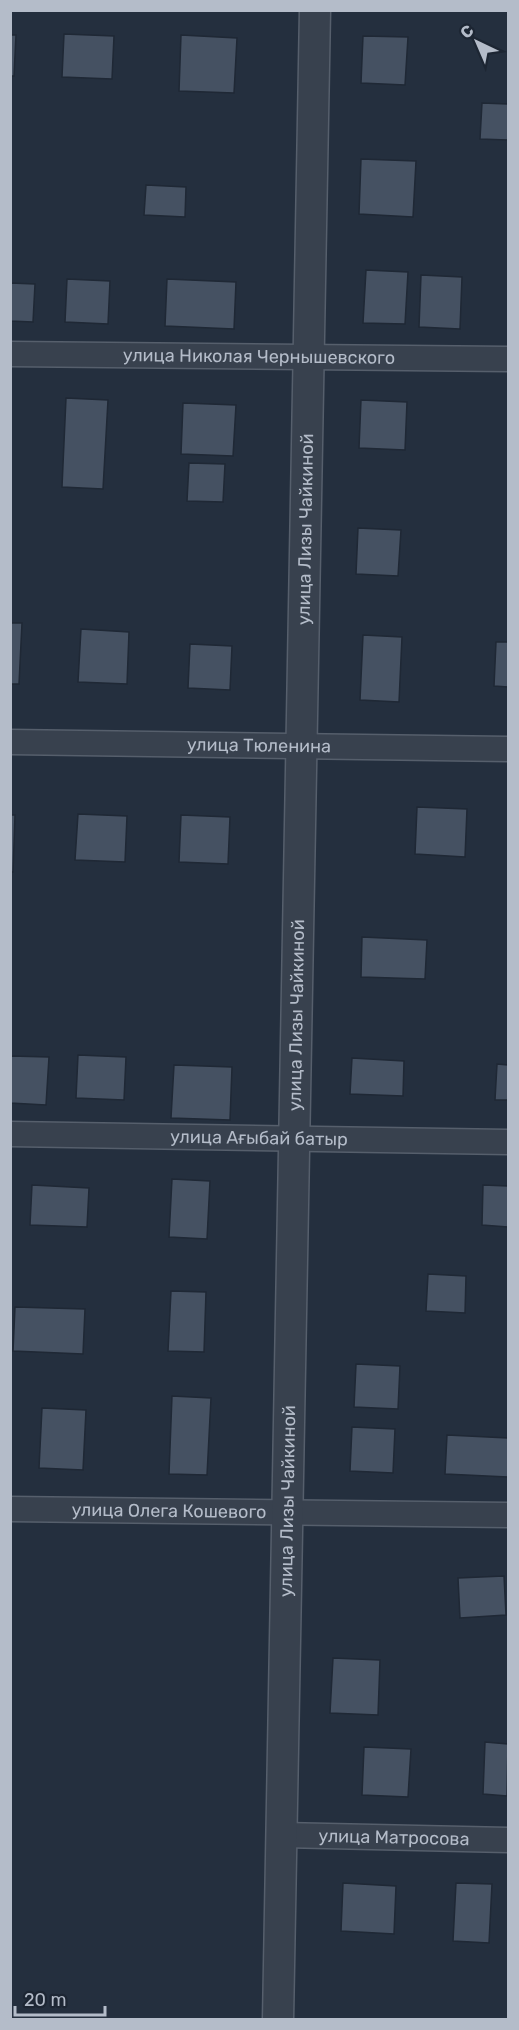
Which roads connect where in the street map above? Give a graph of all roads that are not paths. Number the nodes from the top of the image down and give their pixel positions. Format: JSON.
{"nodes":[{"id":1,"x":315,"y":10,"type":"edge"},
{"id":2,"x":10,"y":354,"type":"edge"},
{"id":3,"x":308,"y":357,"type":"junction"},
{"id":4,"x":508,"y":359,"type":"edge"},
{"id":5,"x":10,"y":742,"type":"edge"},
{"id":6,"x":301,"y":746,"type":"junction"},
{"id":7,"x":508,"y":749,"type":"edge"},
{"id":8,"x":10,"y":1134,"type":"edge"},
{"id":9,"x":294,"y":1140,"type":"junction"},
{"id":10,"x":508,"y":1142,"type":"edge"},
{"id":11,"x":10,"y":1509,"type":"edge"},
{"id":12,"x":287,"y":1512,"type":"junction"},
{"id":13,"x":508,"y":1515,"type":"edge"},
{"id":14,"x":282,"y":1836,"type":"junction"},
{"id":15,"x":508,"y":1840,"type":"edge"},
{"id":16,"x":278,"y":2019,"type":"edge"}],
"edges":[{"from":1,"to":3,"type":"street","name":"улица Лизы Чайкиной"},
{"from":2,"to":3,"type":"street","name":"улица Николая Чернышевского"},
{"from":3,"to":4,"type":"street","name":"улица Николая Чернышевского"},
{"from":3,"to":6,"type":"street","name":"улица Лизы Чайкиной"},
{"from":5,"to":6,"type":"street","name":"улица Тюленина"},
{"from":6,"to":7,"type":"street","name":"улица Тюленина"},
{"from":6,"to":9,"type":"street","name":"улица Лизы Чайкиной"},
{"from":8,"to":9,"type":"street","name":"улица Ағыбай батыр"},
{"from":9,"to":10,"type":"street","name":"улица Ағыбай батыр"},
{"from":9,"to":12,"type":"street","name":"улица Лизы Чайкиной"},
{"from":11,"to":12,"type":"street","name":"улица Олега Кошевого"},
{"from":12,"to":13,"type":"street","name":"улица Олега Кошевого"},
{"from":12,"to":14,"type":"street","name":"улица Лизы Чайкиной"},
{"from":14,"to":15,"type":"street","name":"улица Матросова"},
{"from":14,"to":16,"type":"street","name":"улица Лизы Чайкиной"}]}
